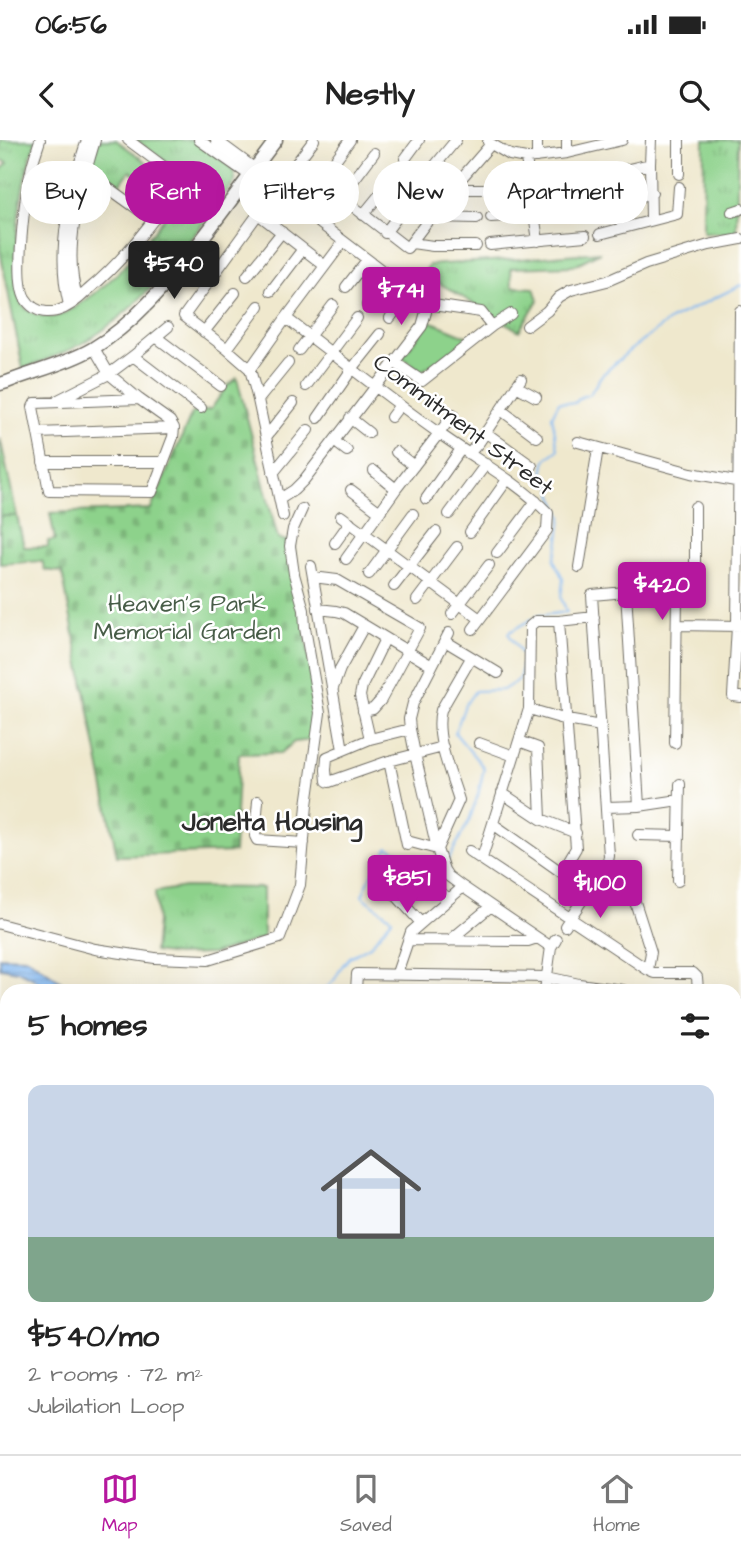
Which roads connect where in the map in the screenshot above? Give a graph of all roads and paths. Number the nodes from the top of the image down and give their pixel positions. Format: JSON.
{"nodes":[{"id":1,"x":40,"y":140,"type":"edge"},
{"id":2,"x":87,"y":140,"type":"edge"},
{"id":3,"x":95,"y":140,"type":"edge"},
{"id":4,"x":128,"y":140,"type":"edge"},
{"id":5,"x":200,"y":140,"type":"edge"},
{"id":6,"x":216,"y":140,"type":"edge"},
{"id":7,"x":276,"y":140,"type":"edge"},
{"id":8,"x":314,"y":140,"type":"edge"},
{"id":9,"x":350,"y":140,"type":"edge"},
{"id":10,"x":419,"y":140,"type":"edge"},
{"id":11,"x":456,"y":140,"type":"edge"},
{"id":12,"x":509,"y":140,"type":"edge"},
{"id":13,"x":537,"y":140,"type":"edge"},
{"id":14,"x":567,"y":140,"type":"edge"},
{"id":15,"x":621,"y":140,"type":"edge"},
{"id":16,"x":651,"y":140,"type":"edge"},
{"id":17,"x":679,"y":140,"type":"edge"},
{"id":18,"x":488,"y":142,"type":"edge"},
{"id":19,"x":595,"y":143,"type":"edge"},
{"id":20,"x":374,"y":153,"type":"dead end"},
{"id":21,"x":567,"y":153,"type":"junction"},
{"id":22,"x":510,"y":155,"type":"junction"},
{"id":23,"x":532,"y":158,"type":"junction"},
{"id":24,"x":405,"y":159,"type":"dead end"},
{"id":25,"x":84,"y":161,"type":"edge"},
{"id":26,"x":86,"y":161,"type":"edge"},
{"id":27,"x":156,"y":161,"type":"edge"},
{"id":28,"x":240,"y":161,"type":"edge"},
{"id":29,"x":260,"y":161,"type":"edge"},
{"id":30,"x":298,"y":161,"type":"edge"},
{"id":31,"x":334,"y":161,"type":"edge"},
{"id":32,"x":439,"y":161,"type":"edge"},
{"id":33,"x":532,"y":161,"type":"edge"},
{"id":34,"x":239,"y":163,"type":"edge"},
{"id":35,"x":650,"y":164,"type":"joint"},
{"id":36,"x":469,"y":167,"type":"edge"},
{"id":37,"x":359,"y":173,"type":"edge"},
{"id":38,"x":680,"y":174,"type":"dead end"},
{"id":39,"x":679,"y":187,"type":"dead end"},
{"id":40,"x":239,"y":188,"type":"edge"},
{"id":41,"x":652,"y":193,"type":"junction"},
{"id":42,"x":648,"y":194,"type":"edge"},
{"id":43,"x":373,"y":203,"type":"edge"},
{"id":44,"x":359,"y":212,"type":"edge"},
{"id":45,"x":363,"y":215,"type":"junction"},
{"id":46,"x":469,"y":218,"type":"edge"},
{"id":47,"x":477,"y":218,"type":"dead end"},
{"id":48,"x":651,"y":219,"type":"junction"},
{"id":49,"x":67,"y":224,"type":"edge"},
{"id":50,"x":150,"y":224,"type":"edge"},
{"id":51,"x":320,"y":224,"type":"edge"},
{"id":52,"x":392,"y":224,"type":"edge"},
{"id":53,"x":427,"y":224,"type":"edge"},
{"id":54,"x":535,"y":224,"type":"edge"},
{"id":55,"x":282,"y":232,"type":"junction"},
{"id":56,"x":385,"y":233,"type":"junction"},
{"id":57,"x":600,"y":234,"type":"dead end"},
{"id":58,"x":585,"y":236,"type":"dead end"},
{"id":59,"x":741,"y":239,"type":"edge"},
{"id":60,"x":538,"y":241,"type":"junction"},
{"id":61,"x":343,"y":242,"type":"junction"},
{"id":62,"x":412,"y":243,"type":"junction"},
{"id":63,"x":490,"y":245,"type":"dead end"},
{"id":64,"x":476,"y":246,"type":"dead end"},
{"id":65,"x":303,"y":249,"type":"junction"},
{"id":66,"x":367,"y":260,"type":"junction"},
{"id":67,"x":325,"y":266,"type":"junction"},
{"id":68,"x":389,"y":275,"type":"junction"},
{"id":69,"x":247,"y":276,"type":"dead end"},
{"id":70,"x":345,"y":287,"type":"dead end"},
{"id":71,"x":271,"y":291,"type":"dead end"},
{"id":72,"x":410,"y":291,"type":"junction"},
{"id":73,"x":235,"y":293,"type":"dead end"},
{"id":74,"x":74,"y":302,"type":"junction"},
{"id":75,"x":425,"y":304,"type":"junction"},
{"id":76,"x":333,"y":305,"type":"dead end"},
{"id":77,"x":367,"y":305,"type":"dead end"},
{"id":78,"x":259,"y":306,"type":"dead end"},
{"id":79,"x":740,"y":311,"type":"edge"},
{"id":80,"x":511,"y":314,"type":"dead end"},
{"id":81,"x":286,"y":318,"type":"junction"},
{"id":82,"x":357,"y":318,"type":"dead end"},
{"id":83,"x":390,"y":318,"type":"dead end"},
{"id":84,"x":492,"y":326,"type":"junction"},
{"id":85,"x":527,"y":326,"type":"dead end"},
{"id":86,"x":168,"y":327,"type":"dead end"},
{"id":87,"x":204,"y":332,"type":"junction"},
{"id":88,"x":380,"y":334,"type":"dead end"},
{"id":89,"x":310,"y":336,"type":"junction"},
{"id":90,"x":156,"y":337,"type":"junction"},
{"id":91,"x":94,"y":348,"type":"junction"},
{"id":92,"x":227,"y":349,"type":"junction"},
{"id":93,"x":299,"y":350,"type":"dead end"},
{"id":94,"x":331,"y":352,"type":"junction"},
{"id":95,"x":133,"y":356,"type":"junction"},
{"id":96,"x":394,"y":362,"type":"junction"},
{"id":97,"x":288,"y":363,"type":"dead end"},
{"id":98,"x":250,"y":369,"type":"junction"},
{"id":99,"x":352,"y":369,"type":"junction"},
{"id":100,"x":108,"y":374,"type":"junction"},
{"id":101,"x":0,"y":384,"type":"edge"},
{"id":102,"x":375,"y":385,"type":"junction"},
{"id":103,"x":221,"y":386,"type":"dead end"},
{"id":104,"x":306,"y":386,"type":"dead end"},
{"id":105,"x":536,"y":397,"type":"dead end"},
{"id":106,"x":139,"y":399,"type":"junction"},
{"id":107,"x":258,"y":400,"type":"junction"},
{"id":108,"x":54,"y":402,"type":"junction"},
{"id":109,"x":293,"y":403,"type":"dead end"},
{"id":110,"x":400,"y":405,"type":"junction"},
{"id":111,"x":201,"y":408,"type":"dead end"},
{"id":112,"x":501,"y":410,"type":"junction"},
{"id":113,"x":453,"y":415,"type":"dead end"},
{"id":114,"x":391,"y":417,"type":"dead end"},
{"id":115,"x":317,"y":418,"type":"dead end"},
{"id":116,"x":350,"y":418,"type":"junction"},
{"id":117,"x":174,"y":428,"type":"junction"},
{"id":118,"x":308,"y":430,"type":"dead end"},
{"id":119,"x":739,"y":431,"type":"edge"},
{"id":120,"x":485,"y":432,"type":"junction"},
{"id":121,"x":38,"y":433,"type":"junction"},
{"id":122,"x":369,"y":433,"type":"dead end"},
{"id":123,"x":438,"y":433,"type":"junction"},
{"id":124,"x":266,"y":437,"type":"junction"},
{"id":125,"x":537,"y":437,"type":"dead end"},
{"id":126,"x":334,"y":441,"type":"junction"},
{"id":127,"x":578,"y":442,"type":"dead end"},
{"id":128,"x":598,"y":448,"type":"junction"},
{"id":129,"x":347,"y":451,"type":"dead end"},
{"id":130,"x":396,"y":452,"type":"dead end"},
{"id":131,"x":465,"y":452,"type":"junction"},
{"id":132,"x":43,"y":462,"type":"junction"},
{"id":133,"x":163,"y":462,"type":"junction"},
{"id":134,"x":486,"y":464,"type":"junction"},
{"id":135,"x":414,"y":466,"type":"junction"},
{"id":136,"x":532,"y":466,"type":"dead end"},
{"id":137,"x":374,"y":471,"type":"dead end"},
{"id":138,"x":273,"y":473,"type":"junction"},
{"id":139,"x":507,"y":480,"type":"junction"},
{"id":140,"x":739,"y":482,"type":"edge"},
{"id":141,"x":396,"y":489,"type":"junction"},
{"id":142,"x":351,"y":490,"type":"dead end"},
{"id":143,"x":280,"y":499,"type":"junction"},
{"id":144,"x":426,"y":499,"type":"dead end"},
{"id":145,"x":536,"y":501,"type":"junction"},
{"id":146,"x":695,"y":508,"type":"dead end"},
{"id":147,"x":302,"y":509,"type":"dead end"},
{"id":148,"x":380,"y":512,"type":"junction"},
{"id":149,"x":413,"y":514,"type":"dead end"},
{"id":150,"x":449,"y":514,"type":"dead end"},
{"id":151,"x":283,"y":516,"type":"dead end"},
{"id":152,"x":436,"y":531,"type":"dead end"},
{"id":153,"x":470,"y":532,"type":"dead end"},
{"id":154,"x":365,"y":534,"type":"junction"},
{"id":155,"x":335,"y":543,"type":"dead end"},
{"id":156,"x":457,"y":547,"type":"dead end"},
{"id":157,"x":387,"y":550,"type":"junction"},
{"id":158,"x":497,"y":553,"type":"dead end"},
{"id":159,"x":346,"y":559,"type":"dead end"},
{"id":160,"x":489,"y":565,"type":"dead end"},
{"id":161,"x":408,"y":566,"type":"junction"},
{"id":162,"x":579,"y":567,"type":"dead end"},
{"id":163,"x":369,"y":574,"type":"dead end"},
{"id":164,"x":430,"y":582,"type":"junction"},
{"id":165,"x":394,"y":586,"type":"dead end"},
{"id":166,"x":417,"y":600,"type":"dead end"},
{"id":167,"x":459,"y":604,"type":"junction"},
{"id":168,"x":318,"y":609,"type":"junction"},
{"id":169,"x":452,"y":614,"type":"dead end"},
{"id":170,"x":594,"y":617,"type":"junction"},
{"id":171,"x":480,"y":619,"type":"junction"},
{"id":172,"x":559,"y":621,"type":"junction"},
{"id":173,"x":677,"y":625,"type":"junction"},
{"id":174,"x":364,"y":626,"type":"junction"},
{"id":175,"x":739,"y":626,"type":"edge"},
{"id":176,"x":472,"y":629,"type":"dead end"},
{"id":177,"x":385,"y":639,"type":"junction"},
{"id":178,"x":408,"y":652,"type":"junction"},
{"id":179,"x":471,"y":658,"type":"junction"},
{"id":180,"x":432,"y":666,"type":"junction"},
{"id":181,"x":498,"y":673,"type":"dead end"},
{"id":182,"x":333,"y":689,"type":"junction"},
{"id":183,"x":737,"y":696,"type":"edge"},
{"id":184,"x":528,"y":709,"type":"junction"},
{"id":185,"x":363,"y":711,"type":"junction"},
{"id":186,"x":567,"y":720,"type":"junction"},
{"id":187,"x":601,"y":726,"type":"junction"},
{"id":188,"x":410,"y":729,"type":"junction"},
{"id":189,"x":370,"y":738,"type":"junction"},
{"id":190,"x":519,"y":741,"type":"junction"},
{"id":191,"x":479,"y":743,"type":"dead end"},
{"id":192,"x":676,"y":743,"type":"dead end"},
{"id":193,"x":443,"y":747,"type":"junction"},
{"id":194,"x":343,"y":750,"type":"junction"},
{"id":195,"x":415,"y":754,"type":"junction"},
{"id":196,"x":514,"y":756,"type":"junction"},
{"id":197,"x":389,"y":761,"type":"junction"},
{"id":198,"x":680,"y":784,"type":"dead end"},
{"id":199,"x":502,"y":793,"type":"junction"},
{"id":200,"x":679,"y":800,"type":"junction"},
{"id":201,"x":258,"y":801,"type":"dead end"},
{"id":202,"x":639,"y":806,"type":"junction"},
{"id":203,"x":606,"y":807,"type":"junction"},
{"id":204,"x":541,"y":819,"type":"junction"},
{"id":205,"x":493,"y":824,"type":"junction"},
{"id":206,"x":576,"y":833,"type":"junction"},
{"id":207,"x":638,"y":835,"type":"dead end"},
{"id":208,"x":678,"y":836,"type":"junction"},
{"id":209,"x":304,"y":843,"type":"junction"},
{"id":210,"x":469,"y":851,"type":"dead end"},
{"id":211,"x":439,"y":853,"type":"junction"},
{"id":212,"x":482,"y":858,"type":"junction"},
{"id":213,"x":562,"y":872,"type":"junction"},
{"id":214,"x":678,"y":881,"type":"dead end"},
{"id":215,"x":629,"y":883,"type":"dead end"},
{"id":216,"x":463,"y":887,"type":"junction"},
{"id":217,"x":588,"y":891,"type":"junction"},
{"id":218,"x":449,"y":898,"type":"junction"},
{"id":219,"x":491,"y":906,"type":"junction"},
{"id":220,"x":568,"y":922,"type":"junction"},
{"id":221,"x":421,"y":923,"type":"junction"},
{"id":222,"x":0,"y":924,"type":"edge"},
{"id":223,"x":537,"y":938,"type":"junction"},
{"id":224,"x":408,"y":940,"type":"junction"},
{"id":225,"x":449,"y":942,"type":"junction"},
{"id":226,"x":648,"y":970,"type":"junction"},
{"id":227,"x":397,"y":973,"type":"junction"},
{"id":228,"x":547,"y":977,"type":"junction"},
{"id":229,"x":356,"y":984,"type":"edge"},
{"id":230,"x":546,"y":984,"type":"edge"},
{"id":231,"x":569,"y":984,"type":"edge"},
{"id":232,"x":698,"y":984,"type":"edge"}],
"edges":[{"from":1,"to":74,"type":"street"},
{"from":2,"to":25,"type":"street"},
{"from":3,"to":26,"type":"street"},
{"from":4,"to":27,"type":"street"},
{"from":5,"to":34,"type":"street"},
{"from":6,"to":28,"type":"street"},
{"from":7,"to":29,"type":"main road"},
{"from":8,"to":30,"type":"street"},
{"from":9,"to":31,"type":"street"},
{"from":10,"to":24,"type":"street"},
{"from":11,"to":32,"type":"street"},
{"from":12,"to":22,"type":"street"},
{"from":13,"to":23,"type":"street"},
{"from":14,"to":21,"type":"street"},
{"from":15,"to":19,"type":"street"},
{"from":16,"to":35,"type":"street"},
{"from":17,"to":38,"type":"street"},
{"from":18,"to":22,"type":"street"},
{"from":18,"to":36,"type":"street"},
{"from":19,"to":21,"type":"street"},
{"from":20,"to":37,"type":"street"},
{"from":21,"to":23,"type":"street"},
{"from":22,"to":23,"type":"street"},
{"from":23,"to":33,"type":"street"},
{"from":35,"to":41,"type":"street"},
{"from":39,"to":48,"type":"street"},
{"from":40,"to":91,"type":"main road"},
{"from":41,"to":42,"type":"street"},
{"from":41,"to":48,"type":"street"},
{"from":43,"to":45,"type":"street"},
{"from":44,"to":45,"type":"street"},
{"from":45,"to":56,"type":"street"},
{"from":46,"to":47,"type":"street"},
{"from":48,"to":57,"type":"street"},
{"from":49,"to":74,"type":"street"},
{"from":50,"to":74,"type":"street"},
{"from":51,"to":61,"type":"street"},
{"from":52,"to":56,"type":"street"},
{"from":53,"to":62,"type":"street"},
{"from":54,"to":60,"type":"street"},
{"from":55,"to":65,"type":"street"},
{"from":55,"to":69,"type":"street"},
{"from":55,"to":87,"type":"street"},
{"from":56,"to":62,"type":"street"},
{"from":58,"to":60,"type":"street"},
{"from":59,"to":85,"type":"street"},
{"from":60,"to":63,"type":"street"},
{"from":61,"to":66,"type":"street"},
{"from":61,"to":67,"type":"street"},
{"from":62,"to":64,"type":"street"},
{"from":65,"to":67,"type":"street"},
{"from":65,"to":71,"type":"street"},
{"from":66,"to":68,"type":"street"},
{"from":66,"to":70,"type":"street"},
{"from":67,"to":81,"type":"street"},
{"from":68,"to":72,"type":"street"},
{"from":68,"to":77,"type":"street"},
{"from":72,"to":75,"type":"street"},
{"from":72,"to":83,"type":"street"},
{"from":73,"to":87,"type":"street"},
{"from":75,"to":84,"type":"street"},
{"from":75,"to":96,"type":"street"},
{"from":76,"to":89,"type":"street"},
{"from":78,"to":92,"type":"street"},
{"from":79,"to":119,"type":"street"},
{"from":80,"to":84,"type":"street"},
{"from":81,"to":89,"type":"street","name":"Commitment Street"},
{"from":81,"to":98,"type":"street"},
{"from":82,"to":94,"type":"street"},
{"from":84,"to":96,"type":"street"},
{"from":86,"to":90,"type":"street"},
{"from":87,"to":92,"type":"street"},
{"from":88,"to":99,"type":"street"},
{"from":89,"to":93,"type":"street"},
{"from":89,"to":94,"type":"street","name":"Commitment Street"},
{"from":90,"to":95,"type":"street"},
{"from":90,"to":103,"type":"street"},
{"from":91,"to":100,"type":"street"},
{"from":91,"to":101,"type":"main road"},
{"from":92,"to":98,"type":"street"},
{"from":94,"to":99,"type":"street","name":"Commitment Street"},
{"from":94,"to":104,"type":"street"},
{"from":95,"to":100,"type":"street"},
{"from":95,"to":111,"type":"street"},
{"from":96,"to":102,"type":"street"},
{"from":97,"to":107,"type":"street"},
{"from":98,"to":107,"type":"street"},
{"from":99,"to":102,"type":"street","name":"Commitment Street"},
{"from":99,"to":115,"type":"street"},
{"from":100,"to":106,"type":"street"},
{"from":100,"to":108,"type":"street"},
{"from":102,"to":110,"type":"street","name":"Commitment Street"},
{"from":102,"to":116,"type":"street"},
{"from":105,"to":112,"type":"street"},
{"from":106,"to":108,"type":"street"},
{"from":106,"to":117,"type":"street"},
{"from":107,"to":124,"type":"street"},
{"from":108,"to":121,"type":"street"},
{"from":109,"to":124,"type":"street"},
{"from":110,"to":114,"type":"street"},
{"from":110,"to":123,"type":"street","name":"Commitment Street"},
{"from":112,"to":120,"type":"street"},
{"from":112,"to":125,"type":"street"},
{"from":113,"to":123,"type":"street"},
{"from":116,"to":122,"type":"street"},
{"from":116,"to":126,"type":"street"},
{"from":117,"to":121,"type":"street"},
{"from":117,"to":133,"type":"street"},
{"from":118,"to":138,"type":"street"},
{"from":119,"to":140,"type":"street"},
{"from":120,"to":131,"type":"street"},
{"from":120,"to":136,"type":"street"},
{"from":121,"to":132,"type":"street"},
{"from":123,"to":131,"type":"street","name":"Commitment Street"},
{"from":123,"to":135,"type":"street"},
{"from":124,"to":138,"type":"street"},
{"from":126,"to":129,"type":"street"},
{"from":126,"to":143,"type":"street"},
{"from":127,"to":128,"type":"street"},
{"from":128,"to":140,"type":"street"},
{"from":128,"to":162,"type":"street"},
{"from":130,"to":135,"type":"street"},
{"from":131,"to":134,"type":"street","name":"Commitment Street"},
{"from":131,"to":144,"type":"street"},
{"from":132,"to":133,"type":"street"},
{"from":132,"to":133,"type":"street"},
{"from":134,"to":139,"type":"street","name":"Commitment Street"},
{"from":134,"to":150,"type":"street"},
{"from":135,"to":141,"type":"street"},
{"from":137,"to":141,"type":"street"},
{"from":138,"to":143,"type":"street"},
{"from":139,"to":145,"type":"street","name":"Commitment Street"},
{"from":139,"to":153,"type":"street"},
{"from":140,"to":175,"type":"street"},
{"from":141,"to":148,"type":"street"},
{"from":142,"to":148,"type":"street"},
{"from":143,"to":151,"type":"street"},
{"from":145,"to":158,"type":"street"},
{"from":145,"to":171,"type":"street","name":"Commitment Street"},
{"from":146,"to":173,"type":"street"},
{"from":147,"to":209,"type":"street"},
{"from":148,"to":154,"type":"street"},
{"from":149,"to":157,"type":"street"},
{"from":152,"to":161,"type":"street"},
{"from":154,"to":155,"type":"street"},
{"from":154,"to":157,"type":"street"},
{"from":154,"to":159,"type":"street"},
{"from":156,"to":164,"type":"street"},
{"from":157,"to":161,"type":"street"},
{"from":157,"to":163,"type":"street"},
{"from":160,"to":167,"type":"street"},
{"from":161,"to":164,"type":"street"},
{"from":161,"to":165,"type":"street"},
{"from":164,"to":166,"type":"street"},
{"from":164,"to":167,"type":"street"},
{"from":167,"to":169,"type":"street"},
{"from":167,"to":171,"type":"street"},
{"from":168,"to":174,"type":"street"},
{"from":168,"to":178,"type":"street"},
{"from":168,"to":182,"type":"street"},
{"from":170,"to":172,"type":"street"},
{"from":170,"to":187,"type":"street"},
{"from":170,"to":202,"type":"street"},
{"from":171,"to":176,"type":"street","name":"Commitment Street"},
{"from":172,"to":184,"type":"street"},
{"from":172,"to":186,"type":"street"},
{"from":173,"to":175,"type":"street"},
{"from":173,"to":192,"type":"street"},
{"from":174,"to":177,"type":"street"},
{"from":174,"to":182,"type":"street"},
{"from":175,"to":183,"type":"street"},
{"from":177,"to":178,"type":"street"},
{"from":177,"to":185,"type":"street"},
{"from":178,"to":180,"type":"street"},
{"from":178,"to":185,"type":"street"},
{"from":179,"to":180,"type":"street"},
{"from":179,"to":181,"type":"street"},
{"from":179,"to":193,"type":"street"},
{"from":180,"to":188,"type":"street"},
{"from":182,"to":194,"type":"street"},
{"from":184,"to":186,"type":"street"},
{"from":184,"to":190,"type":"street"},
{"from":185,"to":189,"type":"street"},
{"from":186,"to":187,"type":"street"},
{"from":186,"to":206,"type":"street"},
{"from":187,"to":203,"type":"street"},
{"from":188,"to":189,"type":"street"},
{"from":188,"to":195,"type":"street"},
{"from":189,"to":194,"type":"street"},
{"from":190,"to":196,"type":"street"},
{"from":190,"to":204,"type":"street"},
{"from":191,"to":196,"type":"street"},
{"from":193,"to":195,"type":"street"},
{"from":193,"to":211,"type":"street"},
{"from":194,"to":197,"type":"street"},
{"from":195,"to":197,"type":"street"},
{"from":195,"to":211,"type":"street"},
{"from":196,"to":199,"type":"street"},
{"from":197,"to":211,"type":"street"},
{"from":198,"to":200,"type":"street"},
{"from":199,"to":204,"type":"street"},
{"from":199,"to":205,"type":"street"},
{"from":200,"to":202,"type":"street"},
{"from":200,"to":208,"type":"street"},
{"from":201,"to":209,"type":"street"},
{"from":202,"to":203,"type":"street"},
{"from":203,"to":217,"type":"street"},
{"from":204,"to":206,"type":"street"},
{"from":205,"to":212,"type":"street"},
{"from":205,"to":213,"type":"street"},
{"from":206,"to":213,"type":"street"},
{"from":207,"to":208,"type":"street"},
{"from":208,"to":214,"type":"street"},
{"from":209,"to":222,"type":"street"},
{"from":210,"to":212,"type":"street"},
{"from":211,"to":216,"type":"street"},
{"from":212,"to":220,"type":"street"},
{"from":213,"to":217,"type":"street"},
{"from":215,"to":226,"type":"street"},
{"from":216,"to":218,"type":"street"},
{"from":216,"to":219,"type":"street"},
{"from":217,"to":220,"type":"street"},
{"from":218,"to":221,"type":"street"},
{"from":218,"to":221,"type":"street"},
{"from":219,"to":223,"type":"street"},
{"from":219,"to":225,"type":"street"},
{"from":220,"to":226,"type":"street"},
{"from":221,"to":224,"type":"street"},
{"from":223,"to":225,"type":"street"},
{"from":223,"to":228,"type":"street"},
{"from":224,"to":225,"type":"street"},
{"from":224,"to":227,"type":"street"},
{"from":226,"to":232,"type":"street"},
{"from":227,"to":228,"type":"street"},
{"from":227,"to":229,"type":"street"},
{"from":228,"to":230,"type":"street"},
{"from":228,"to":231,"type":"street"}]}
